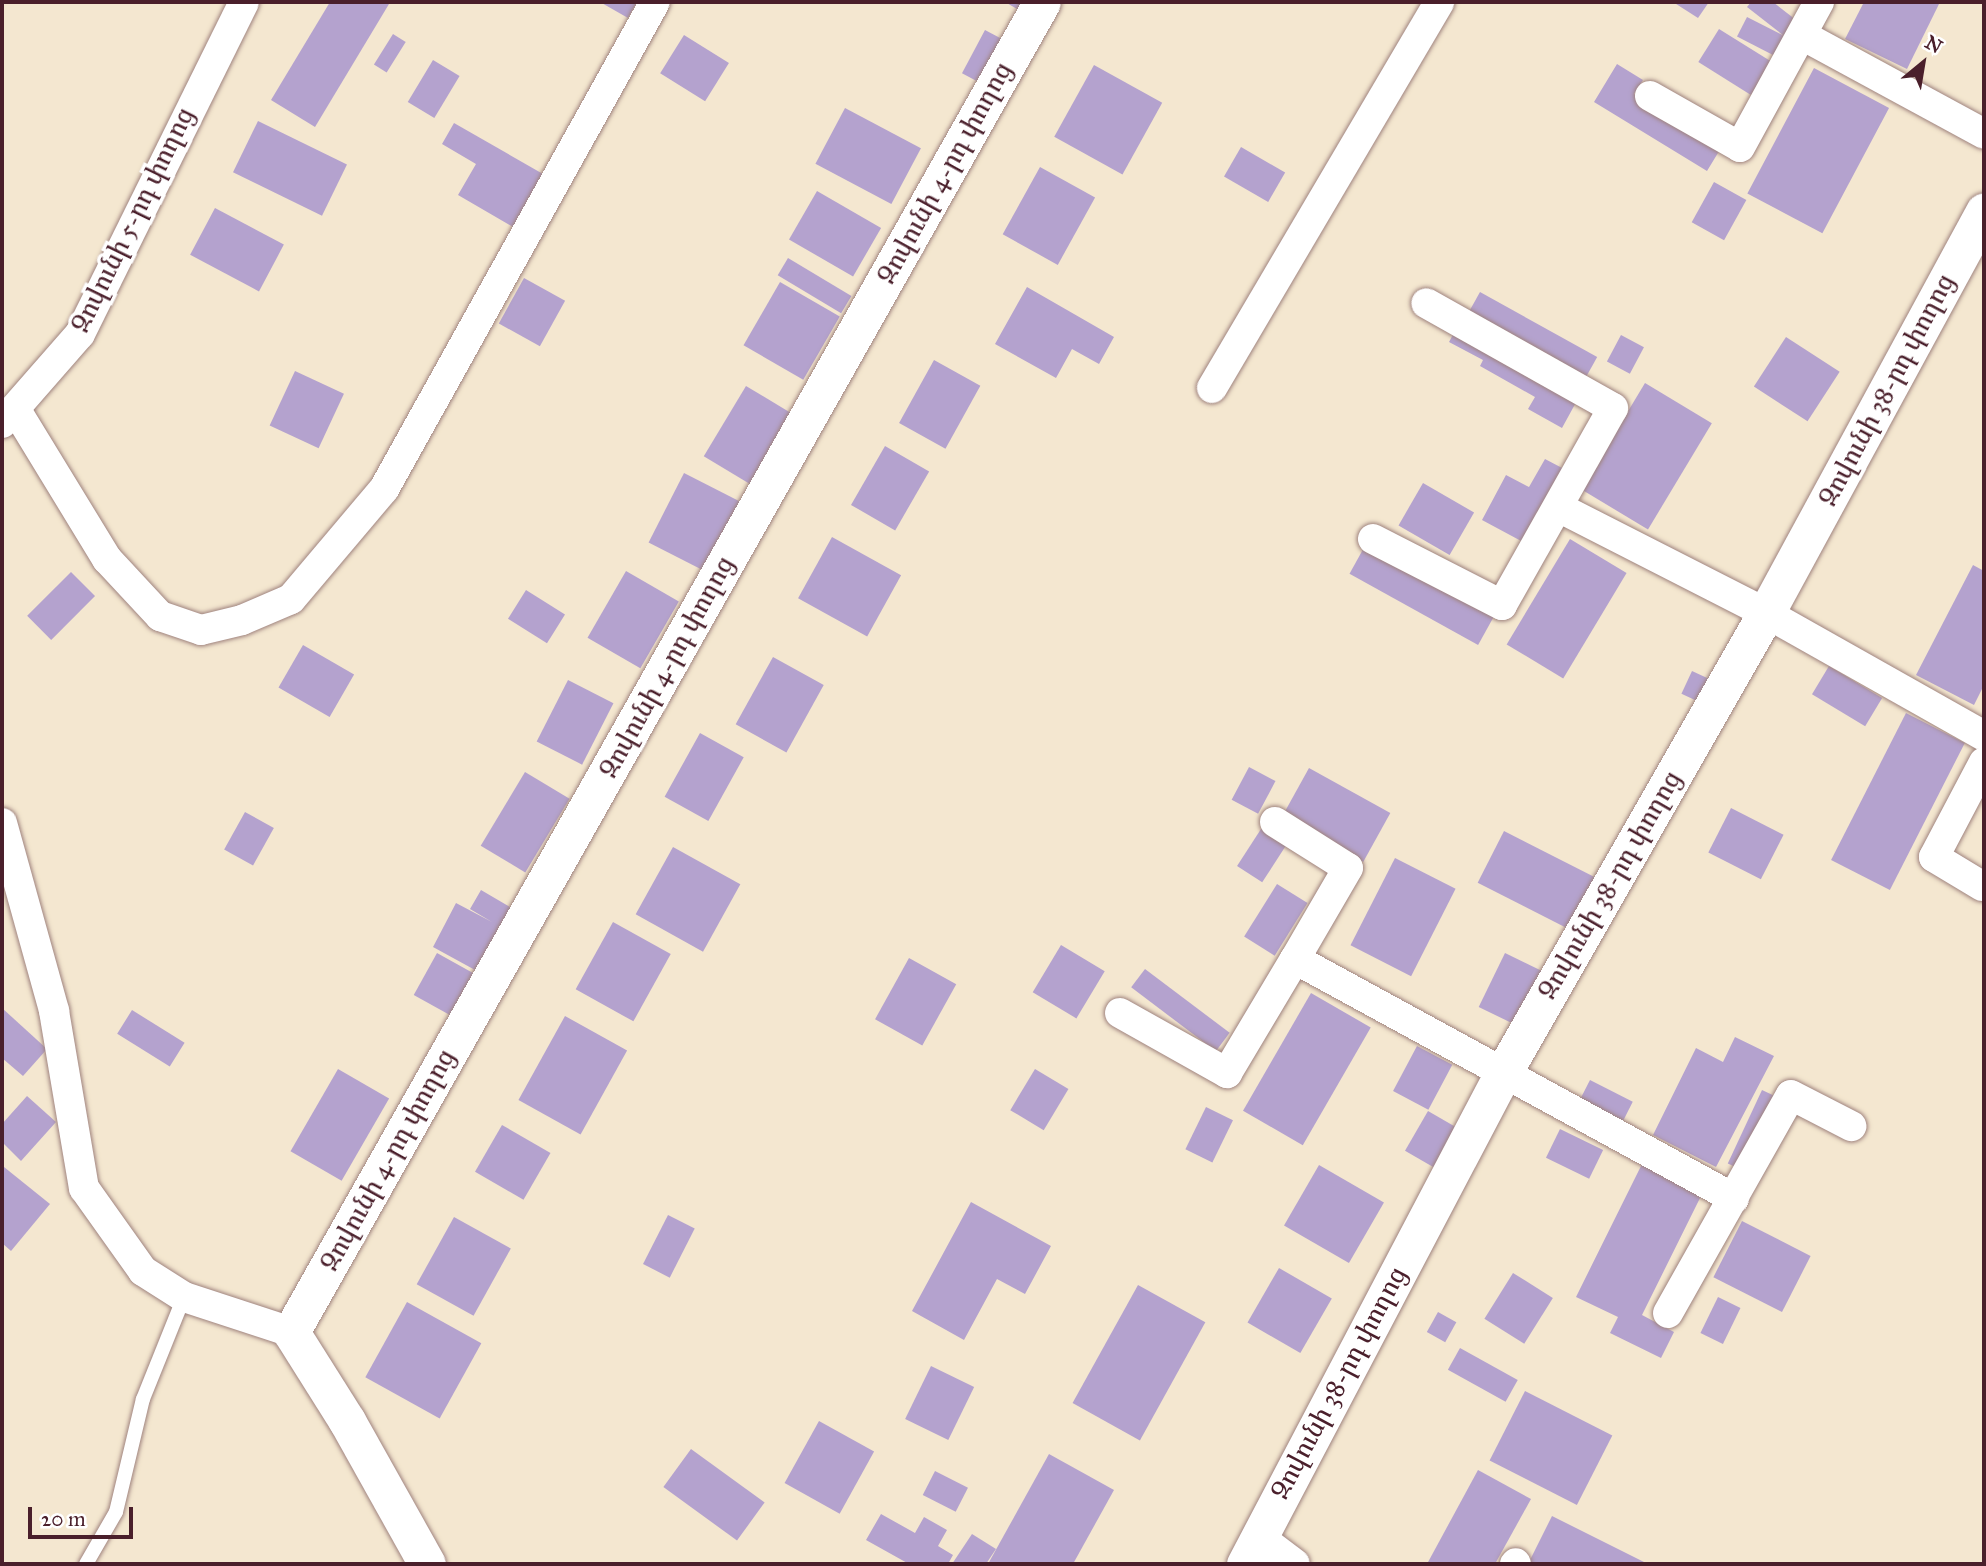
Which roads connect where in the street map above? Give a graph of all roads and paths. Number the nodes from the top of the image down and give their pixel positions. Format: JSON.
{"nodes":[{"id":1,"x":244,"y":2,"type":"edge"},
{"id":2,"x":655,"y":2,"type":"edge"},
{"id":3,"x":1042,"y":2,"type":"edge"},
{"id":4,"x":1438,"y":2,"type":"edge"},
{"id":5,"x":1819,"y":2,"type":"edge"},
{"id":6,"x":1802,"y":35,"type":"junction"},
{"id":7,"x":1650,"y":96,"type":"dead end"},
{"id":8,"x":1984,"y":134,"type":"edge"},
{"id":9,"x":1984,"y":211,"type":"edge"},
{"id":10,"x":1426,"y":303,"type":"dead end"},
{"id":11,"x":1212,"y":388,"type":"dead end"},
{"id":12,"x":9,"y":417,"type":"edge"},
{"id":13,"x":1559,"y":507,"type":"junction"},
{"id":14,"x":1373,"y":539,"type":"dead end"},
{"id":15,"x":1766,"y":614,"type":"junction"},
{"id":16,"x":1984,"y":736,"type":"edge"},
{"id":17,"x":1984,"y":762,"type":"edge"},
{"id":18,"x":1275,"y":822,"type":"dead end"},
{"id":19,"x":2,"y":823,"type":"edge"},
{"id":20,"x":1982,"y":886,"type":"dead end"},
{"id":21,"x":1295,"y":959,"type":"junction"},
{"id":22,"x":1120,"y":1013,"type":"dead end"},
{"id":23,"x":1502,"y":1075,"type":"junction"},
{"id":24,"x":1851,"y":1126,"type":"dead end"},
{"id":25,"x":1734,"y":1198,"type":"junction"},
{"id":26,"x":184,"y":1297,"type":"junction"},
{"id":27,"x":1668,"y":1313,"type":"dead end"},
{"id":28,"x":291,"y":1332,"type":"junction"},
{"id":29,"x":1252,"y":1550,"type":"edge"},
{"id":30,"x":86,"y":1564,"type":"edge"},
{"id":31,"x":427,"y":1564,"type":"edge"},
{"id":32,"x":1294,"y":1564,"type":"edge"}],
"edges":[{"from":1,"to":12,"type":"street","name":"Զովունի 5-րդ փողոց"},
{"from":2,"to":12,"type":"street"},
{"from":3,"to":28,"type":"street","name":"Զովունի 4-րդ փողոց"},
{"from":4,"to":11,"type":"street"},
{"from":5,"to":6,"type":"street"},
{"from":6,"to":7,"type":"street"},
{"from":6,"to":8,"type":"street"},
{"from":9,"to":15,"type":"street","name":"Զովունի 38-րդ փողոց"},
{"from":10,"to":13,"type":"street"},
{"from":13,"to":14,"type":"street"},
{"from":13,"to":15,"type":"street"},
{"from":15,"to":16,"type":"street"},
{"from":15,"to":23,"type":"street","name":"Զովունի 38-րդ փողոց"},
{"from":17,"to":20,"type":"street"},
{"from":18,"to":21,"type":"street"},
{"from":19,"to":26,"type":"street"},
{"from":21,"to":22,"type":"street"},
{"from":21,"to":23,"type":"street"},
{"from":23,"to":25,"type":"street"},
{"from":23,"to":29,"type":"street","name":"Զովունի 38-րդ փողոց"},
{"from":24,"to":25,"type":"street"},
{"from":25,"to":27,"type":"street"},
{"from":26,"to":28,"type":"street"},
{"from":26,"to":30,"type":"lane"},
{"from":28,"to":31,"type":"street"},
{"from":29,"to":32,"type":"street"}]}
